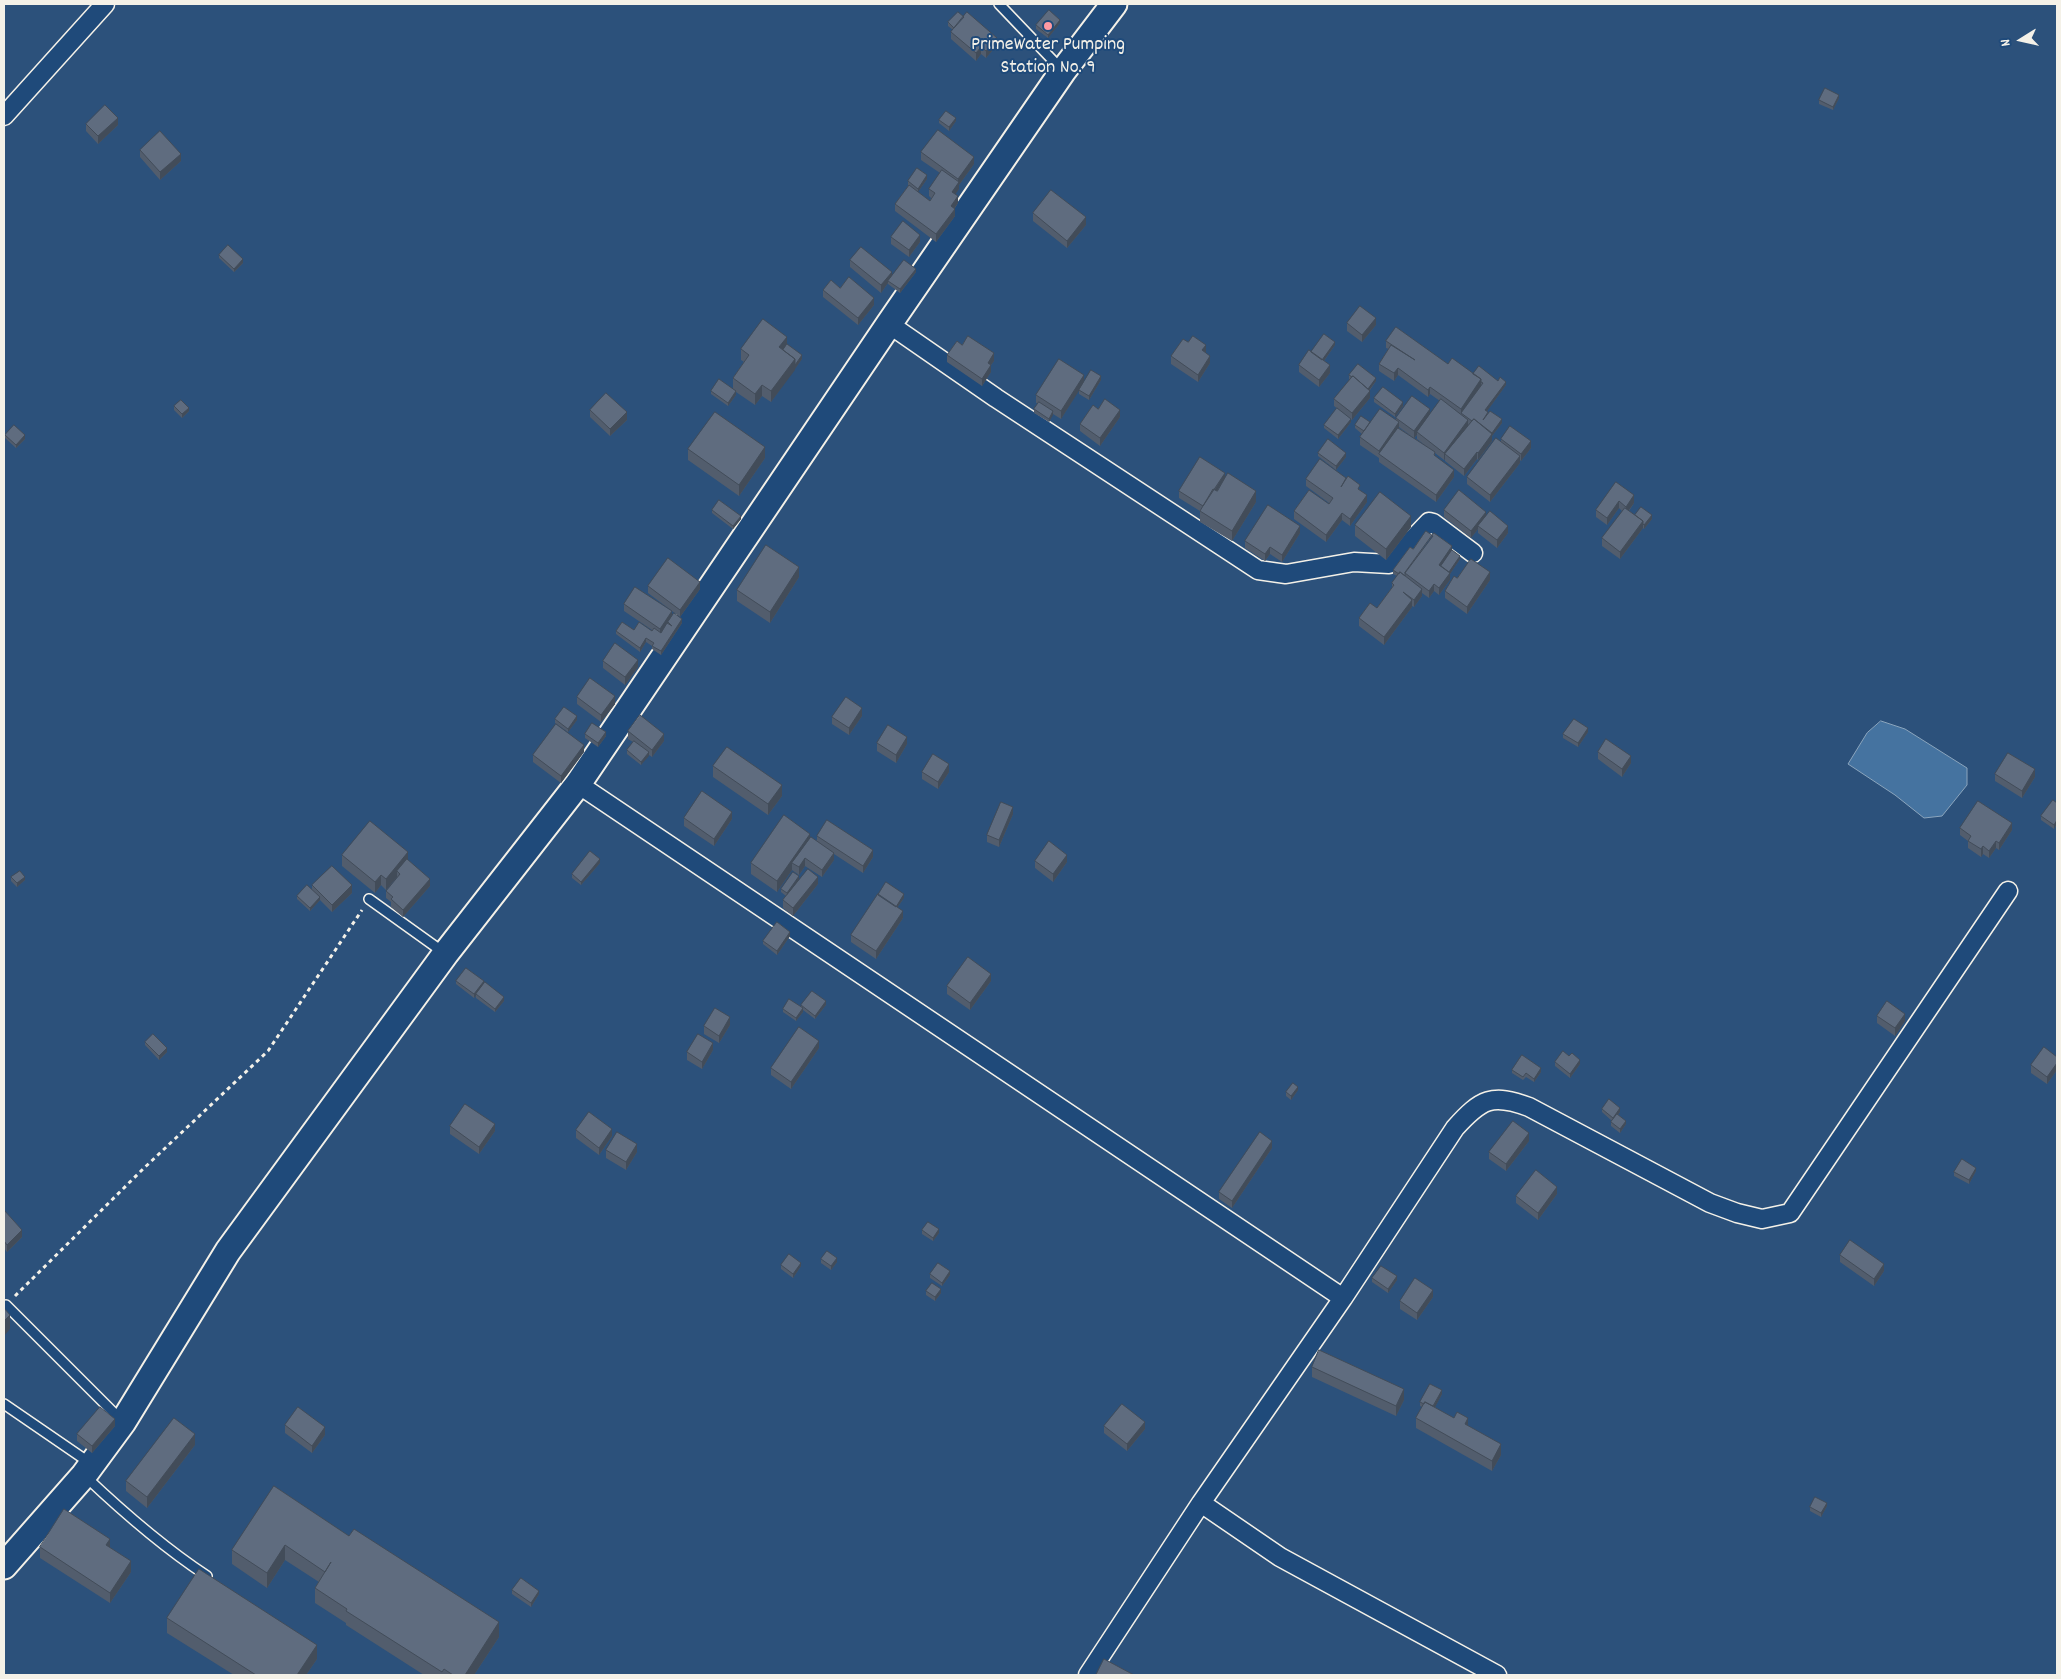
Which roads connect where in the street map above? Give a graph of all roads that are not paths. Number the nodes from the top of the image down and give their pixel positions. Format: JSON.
{"nodes":[{"id":1,"x":105,"y":4,"type":"edge"},
{"id":2,"x":999,"y":4,"type":"edge"},
{"id":3,"x":1114,"y":4,"type":"edge"},
{"id":4,"x":1063,"y":71,"type":"junction"},
{"id":5,"x":4,"y":116,"type":"edge"},
{"id":6,"x":890,"y":324,"type":"junction"},
{"id":7,"x":1473,"y":553,"type":"dead end"},
{"id":8,"x":578,"y":784,"type":"junction"},
{"id":9,"x":2008,"y":891,"type":"dead end"},
{"id":10,"x":369,"y":899,"type":"road end"},
{"id":11,"x":446,"y":954,"type":"junction"},
{"id":12,"x":1343,"y":1298,"type":"junction"},
{"id":13,"x":6,"y":1305,"type":"road end"},
{"id":14,"x":4,"y":1404,"type":"edge"},
{"id":15,"x":123,"y":1422,"type":"junction"},
{"id":16,"x":88,"y":1470,"type":"junction"},
{"id":17,"x":1201,"y":1503,"type":"junction"},
{"id":18,"x":4,"y":1566,"type":"edge"},
{"id":19,"x":214,"y":1580,"type":"edge"},
{"id":20,"x":1088,"y":1675,"type":"edge"},
{"id":21,"x":1497,"y":1675,"type":"edge"}],
"edges":[{"from":1,"to":5,"type":"street"},
{"from":2,"to":4,"type":"lane"},
{"from":3,"to":4,"type":"street"},
{"from":4,"to":6,"type":"street"},
{"from":6,"to":7,"type":"street"},
{"from":6,"to":8,"type":"street"},
{"from":8,"to":11,"type":"street"},
{"from":8,"to":12,"type":"street"},
{"from":9,"to":12,"type":"street"},
{"from":10,"to":11,"type":"lane"},
{"from":11,"to":15,"type":"street"},
{"from":12,"to":17,"type":"street"},
{"from":13,"to":15,"type":"lane"},
{"from":14,"to":16,"type":"lane"},
{"from":15,"to":16,"type":"street"},
{"from":16,"to":18,"type":"street"},
{"from":16,"to":19,"type":"lane"},
{"from":17,"to":20,"type":"street"},
{"from":17,"to":21,"type":"street"}]}
